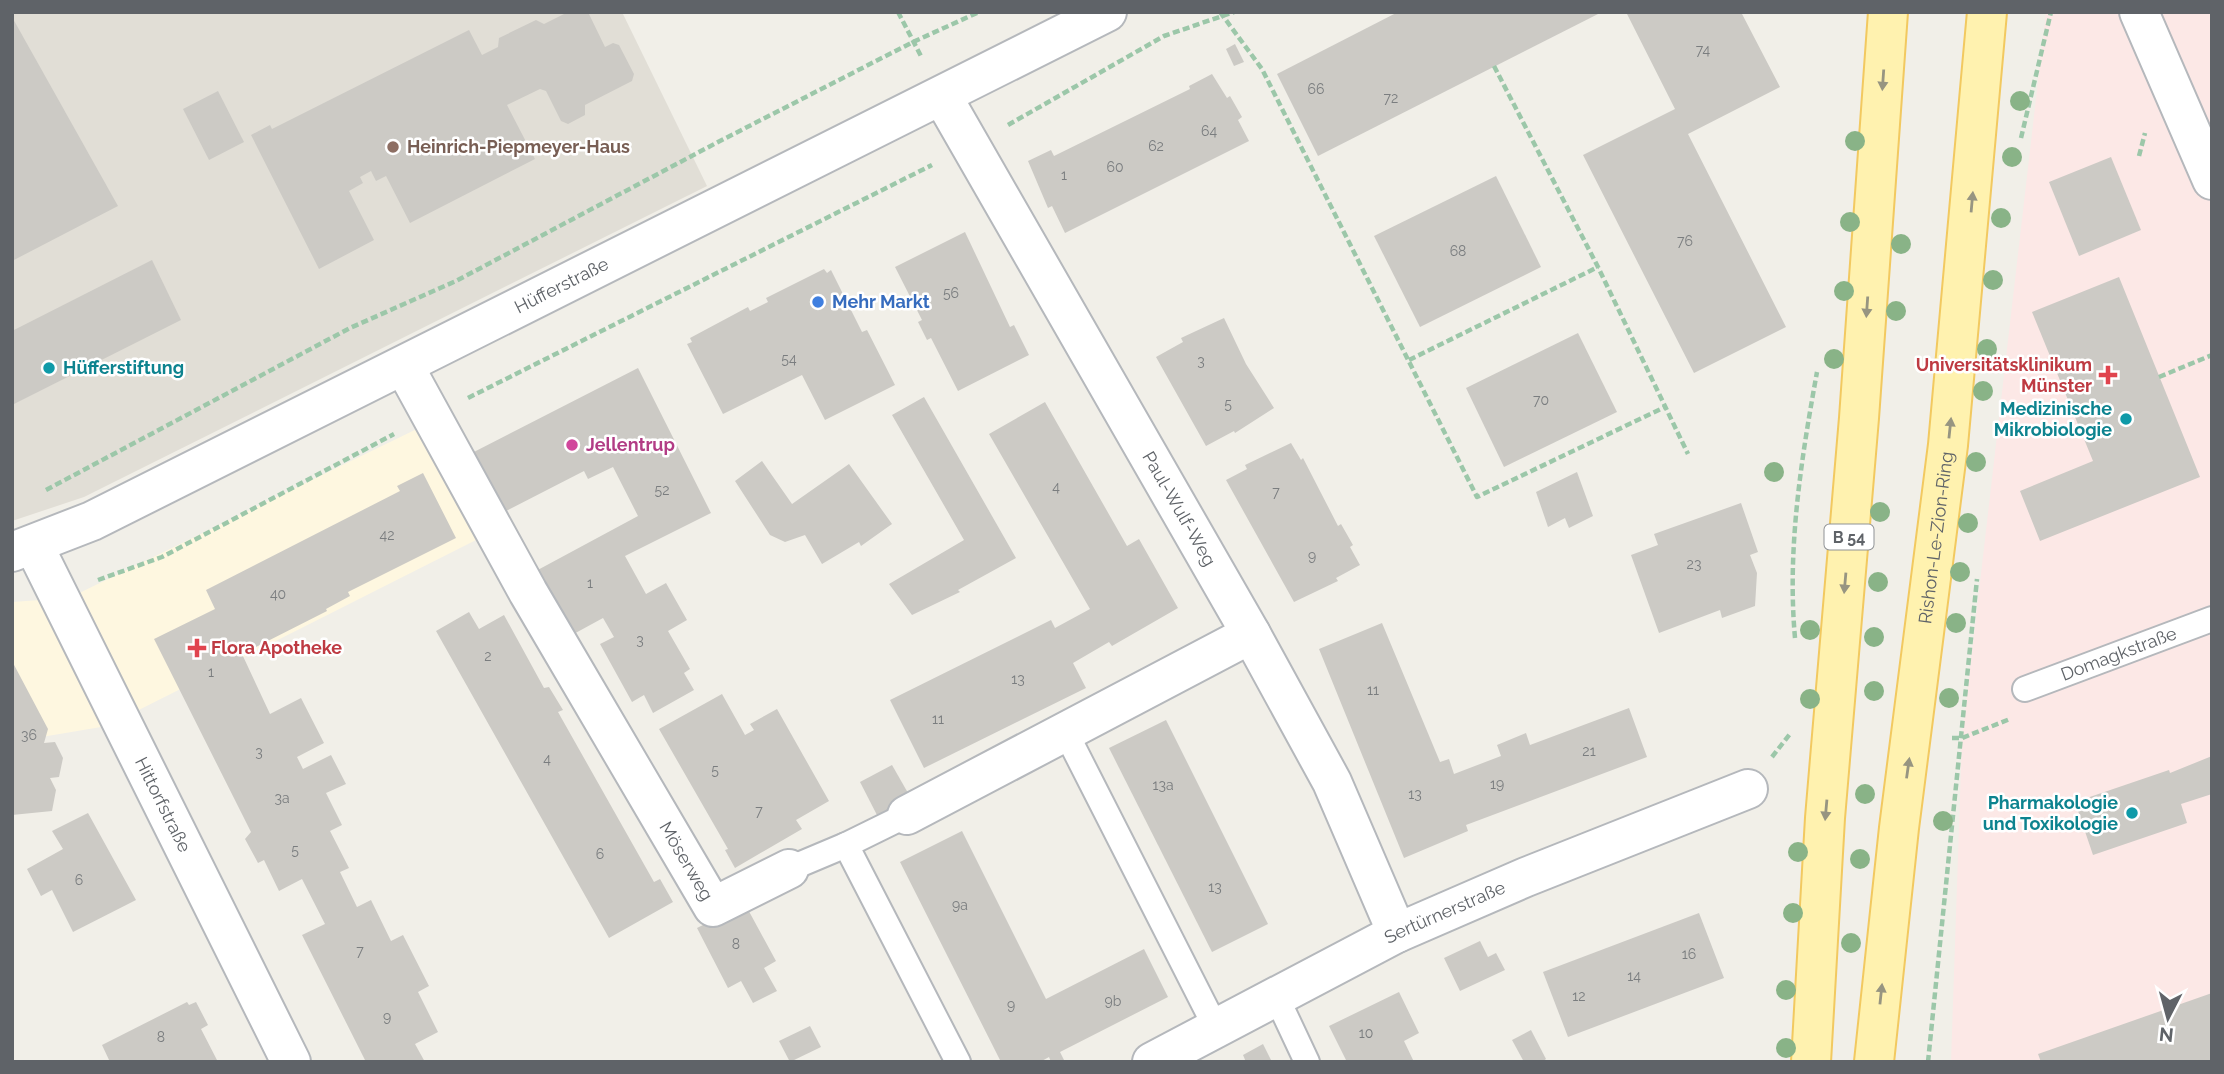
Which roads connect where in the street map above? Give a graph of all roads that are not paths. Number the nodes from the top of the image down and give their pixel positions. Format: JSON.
{"nodes":[{"id":1,"x":1107,"y":12,"type":"edge"},
{"id":2,"x":1888,"y":12,"type":"edge"},
{"id":3,"x":1987,"y":12,"type":"edge"},
{"id":4,"x":2139,"y":12,"type":"edge"},
{"id":5,"x":942,"y":96,"type":"junction"},
{"id":6,"x":2212,"y":180,"type":"edge"},
{"id":7,"x":404,"y":366,"type":"junction"},
{"id":8,"x":23,"y":549,"type":"edge"},
{"id":9,"x":2212,"y":619,"type":"edge"},
{"id":10,"x":1251,"y":634,"type":"junction"},
{"id":11,"x":2025,"y":689,"type":"dead end"},
{"id":12,"x":1065,"y":731,"type":"junction"},
{"id":13,"x":1748,"y":789,"type":"dead end"},
{"id":14,"x":907,"y":815,"type":"joint"},
{"id":15,"x":846,"y":845,"type":"junction"},
{"id":16,"x":789,"y":869,"type":"joint"},
{"id":17,"x":1396,"y":933,"type":"junction"},
{"id":18,"x":1276,"y":996,"type":"junction"},
{"id":19,"x":1216,"y":1028,"type":"junction"},
{"id":20,"x":291,"y":1062,"type":"edge"},
{"id":21,"x":958,"y":1062,"type":"edge"},
{"id":22,"x":1152,"y":1062,"type":"edge"},
{"id":23,"x":1307,"y":1062,"type":"edge"},
{"id":24,"x":1811,"y":1062,"type":"edge"},
{"id":25,"x":1874,"y":1062,"type":"edge"}],
"edges":[{"from":1,"to":5,"type":"street","name":"Hüfferstraße"},
{"from":2,"to":24,"type":"main road","number":"B 54","one_way":true},
{"from":25,"to":3,"type":"main road","name":"Rishon-Le-Zion-Ring","one_way":true},
{"from":4,"to":6,"type":"street"},
{"from":5,"to":7,"type":"street","name":"Hüfferstraße"},
{"from":5,"to":10,"type":"street","name":"Paul-Wulf-Weg"},
{"from":7,"to":8,"type":"street","name":"Hüfferstraße"},
{"from":7,"to":16,"type":"street","name":"Möserweg"},
{"from":8,"to":20,"type":"street","name":"Hittorfstraße"},
{"from":9,"to":11,"type":"lane","name":"Domagkstraße"},
{"from":10,"to":12,"type":"street","name":"Möserweg"},
{"from":10,"to":17,"type":"street","name":"Paul-Wulf-Weg"},
{"from":12,"to":14,"type":"street","name":"Möserweg"},
{"from":12,"to":19,"type":"lane"},
{"from":13,"to":17,"type":"street","name":"Sertürnerstraße"},
{"from":14,"to":15,"type":"lane","name":"Möserweg"},
{"from":15,"to":16,"type":"lane","name":"Möserweg"},
{"from":15,"to":21,"type":"lane"},
{"from":17,"to":18,"type":"street","name":"Sertürnerstraße"},
{"from":18,"to":19,"type":"street","name":"Sertürnerstraße"},
{"from":18,"to":23,"type":"lane"},
{"from":19,"to":22,"type":"street","name":"Sertürnerstraße"}]}
